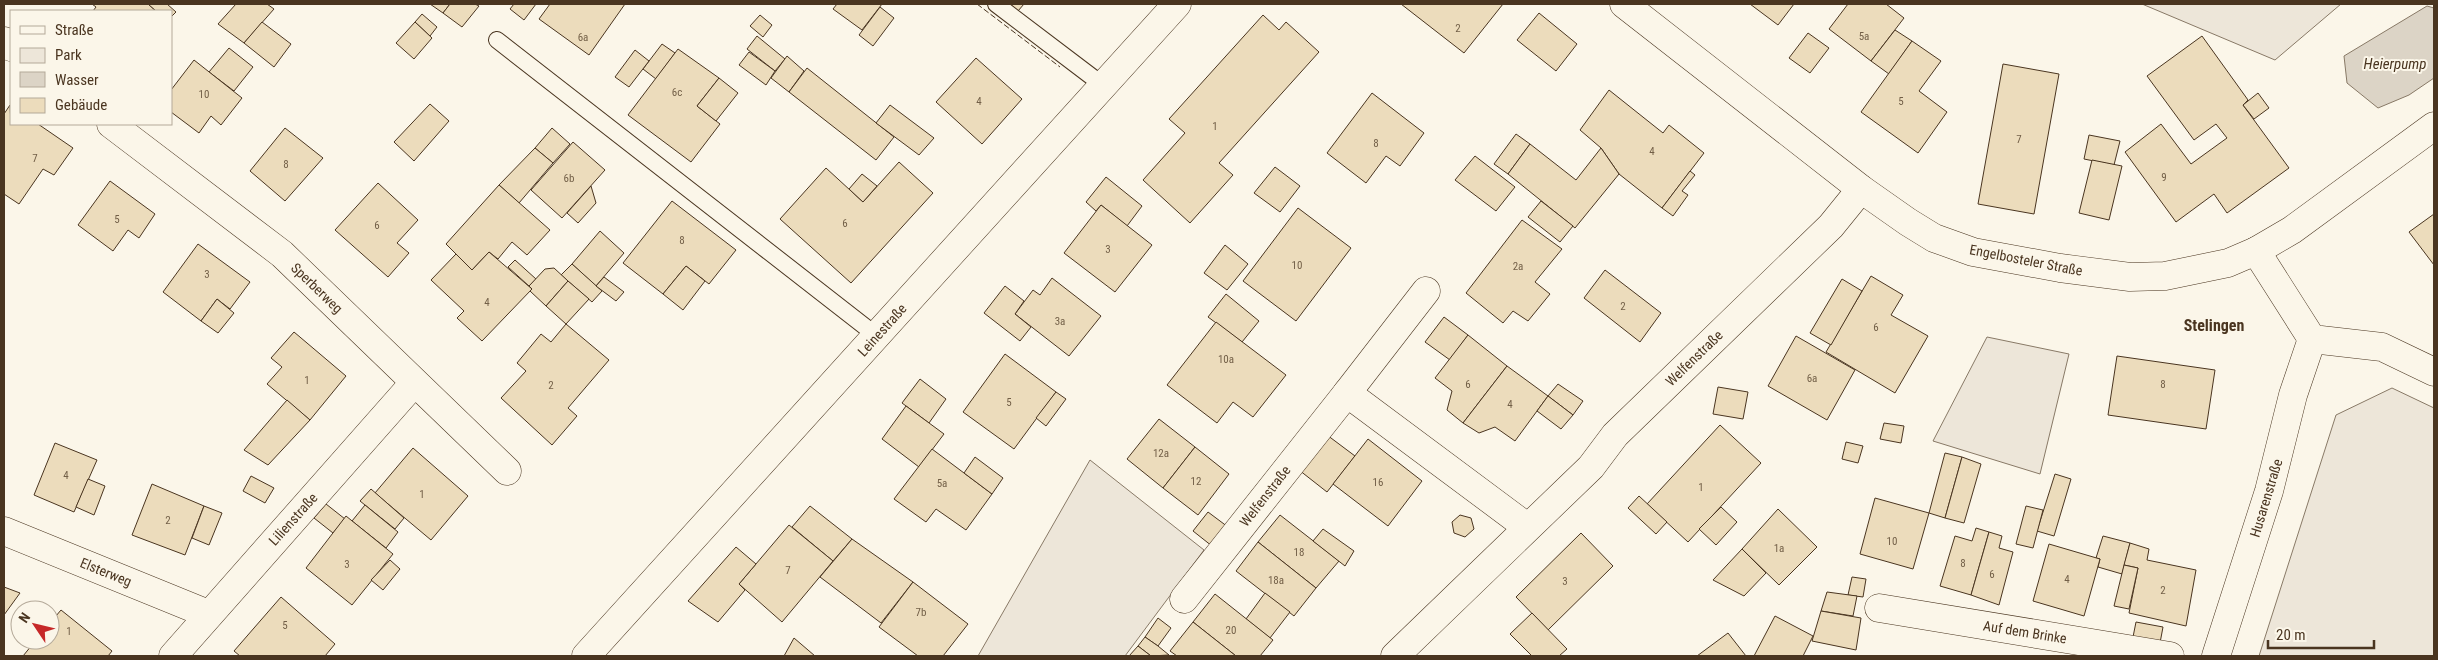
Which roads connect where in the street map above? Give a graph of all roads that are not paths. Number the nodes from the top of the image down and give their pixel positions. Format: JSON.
{"nodes":[{"id":1,"x":996,"y":4,"type":"edge"},
{"id":2,"x":1178,"y":4,"type":"edge"},
{"id":3,"x":1624,"y":4,"type":"edge"},
{"id":4,"x":497,"y":40,"type":"dead end"},
{"id":5,"x":1104,"y":86,"type":"junction"},
{"id":6,"x":112,"y":125,"type":"edge"},
{"id":7,"x":2434,"y":126,"type":"edge"},
{"id":8,"x":1861,"y":189,"type":"junction"},
{"id":9,"x":2256,"y":251,"type":"junction"},
{"id":10,"x":1426,"y":291,"type":"dead end"},
{"id":11,"x":877,"y":336,"type":"junction"},
{"id":12,"x":2312,"y":339,"type":"junction"},
{"id":13,"x":2434,"y":372,"type":"edge"},
{"id":14,"x":414,"y":383,"type":"junction"},
{"id":15,"x":1347,"y":393,"type":"junction"},
{"id":16,"x":506,"y":470,"type":"dead end"},
{"id":17,"x":1528,"y":527,"type":"junction"},
{"id":18,"x":4,"y":530,"type":"edge"},
{"id":19,"x":1184,"y":599,"type":"dead end"},
{"id":20,"x":1879,"y":608,"type":"dead end"},
{"id":21,"x":208,"y":614,"type":"junction"},
{"id":22,"x":173,"y":656,"type":"edge"},
{"id":23,"x":586,"y":656,"type":"edge"},
{"id":24,"x":1395,"y":656,"type":"edge"},
{"id":25,"x":2170,"y":656,"type":"edge"},
{"id":26,"x":2216,"y":656,"type":"edge"}],
"edges":[{"from":1,"to":5,"type":"lane"},
{"from":2,"to":5,"type":"street","name":"Leinestraße"},
{"from":3,"to":8,"type":"street","name":"Engelbosteler Straße"},
{"from":4,"to":11,"type":"lane"},
{"from":5,"to":11,"type":"street","name":"Leinestraße"},
{"from":6,"to":14,"type":"street","name":"Sperberweg"},
{"from":7,"to":9,"type":"street","name":"Engelbosteler Straße"},
{"from":8,"to":9,"type":"street","name":"Engelbosteler Straße"},
{"from":8,"to":17,"type":"street","name":"Welfenstraße"},
{"from":9,"to":12,"type":"street"},
{"from":10,"to":15,"type":"street","name":"Welfenstraße"},
{"from":11,"to":23,"type":"street","name":"Leinestraße"},
{"from":12,"to":13,"type":"street"},
{"from":12,"to":26,"type":"street","name":"Husarenstraße"},
{"from":14,"to":16,"type":"street","name":"Sperberweg"},
{"from":14,"to":21,"type":"street","name":"Lilienstraße"},
{"from":15,"to":17,"type":"street"},
{"from":15,"to":19,"type":"street","name":"Welfenstraße"},
{"from":17,"to":24,"type":"street","name":"Welfenstraße"},
{"from":18,"to":21,"type":"street","name":"Elsterweg"},
{"from":20,"to":25,"type":"street","name":"Auf dem Brinke"},
{"from":21,"to":22,"type":"street","name":"Lilienstraße"}]}
